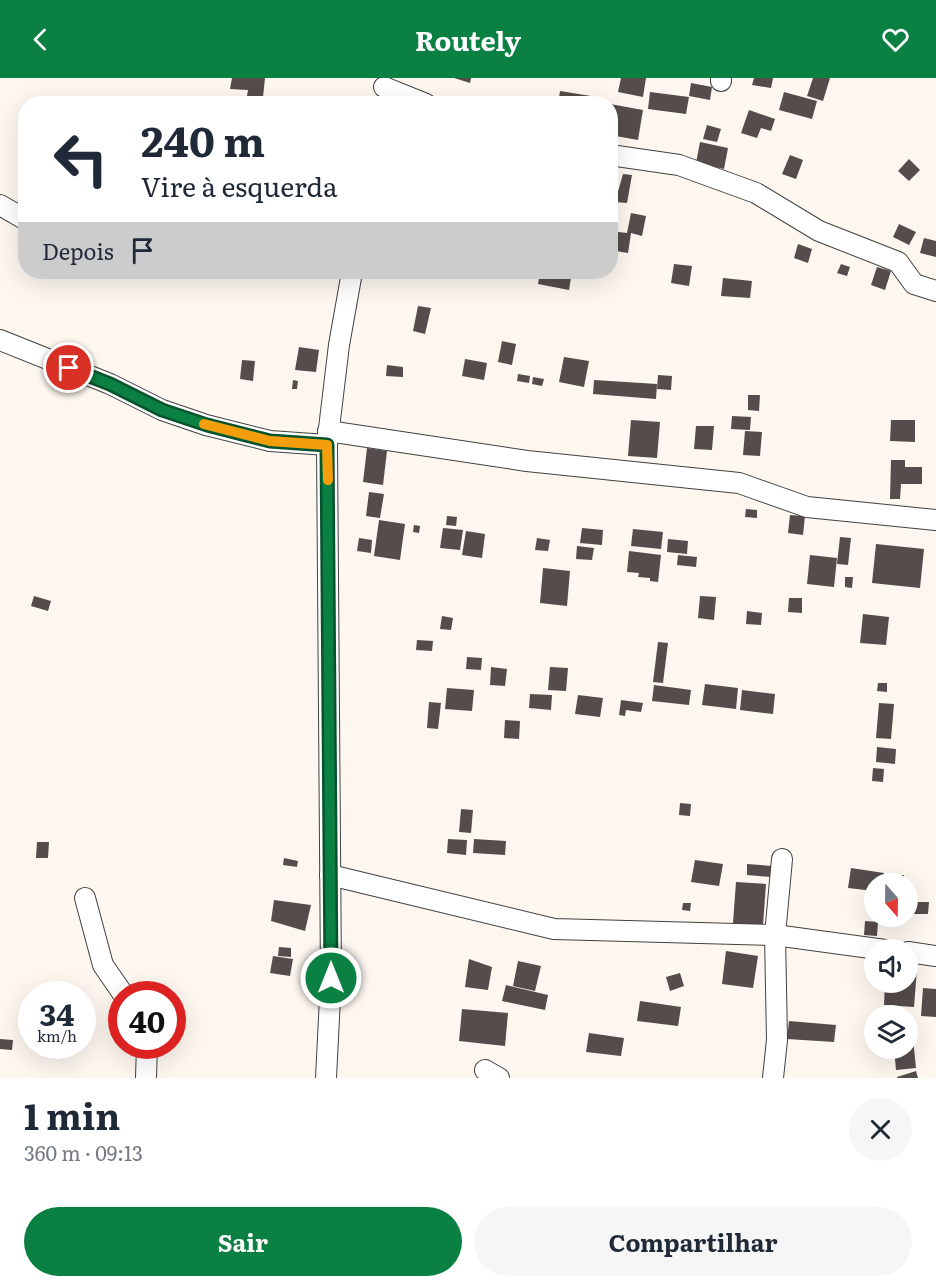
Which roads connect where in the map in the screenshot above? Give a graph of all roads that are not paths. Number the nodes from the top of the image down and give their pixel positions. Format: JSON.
{"nodes":[{"id":1,"x":383,"y":90,"type":"edge"},
{"id":2,"x":401,"y":96,"type":"edge"},
{"id":3,"x":618,"y":156,"type":"edge"},
{"id":4,"x":0,"y":205,"type":"edge"},
{"id":5,"x":18,"y":215,"type":"edge"},
{"id":6,"x":351,"y":279,"type":"edge"},
{"id":7,"x":936,"y":291,"type":"edge"},
{"id":8,"x":0,"y":340,"type":"edge"},
{"id":9,"x":328,"y":438,"type":"junction"},
{"id":10,"x":936,"y":519,"type":"edge"},
{"id":11,"x":782,"y":859,"type":"dead end"},
{"id":12,"x":330,"y":875,"type":"junction"},
{"id":13,"x":85,"y":898,"type":"dead end"},
{"id":14,"x":775,"y":935,"type":"junction"},
{"id":15,"x":864,"y":947,"type":"edge"},
{"id":16,"x":918,"y":953,"type":"edge"},
{"id":17,"x":936,"y":956,"type":"edge"},
{"id":18,"x":114,"y":981,"type":"edge"},
{"id":19,"x":147,"y":1059,"type":"edge"},
{"id":20,"x":146,"y":1078,"type":"edge"},
{"id":21,"x":326,"y":1078,"type":"edge"},
{"id":22,"x":773,"y":1078,"type":"edge"}],
"edges":[{"from":1,"to":2,"type":"street"},
{"from":3,"to":7,"type":"street"},
{"from":4,"to":5,"type":"street"},
{"from":6,"to":9,"type":"street"},
{"from":8,"to":9,"type":"street"},
{"from":9,"to":10,"type":"street"},
{"from":9,"to":12,"type":"street"},
{"from":11,"to":14,"type":"street"},
{"from":12,"to":14,"type":"street"},
{"from":12,"to":21,"type":"street"},
{"from":13,"to":18,"type":"street"},
{"from":14,"to":15,"type":"street"},
{"from":14,"to":22,"type":"street"},
{"from":16,"to":17,"type":"street"},
{"from":19,"to":20,"type":"street"}]}
